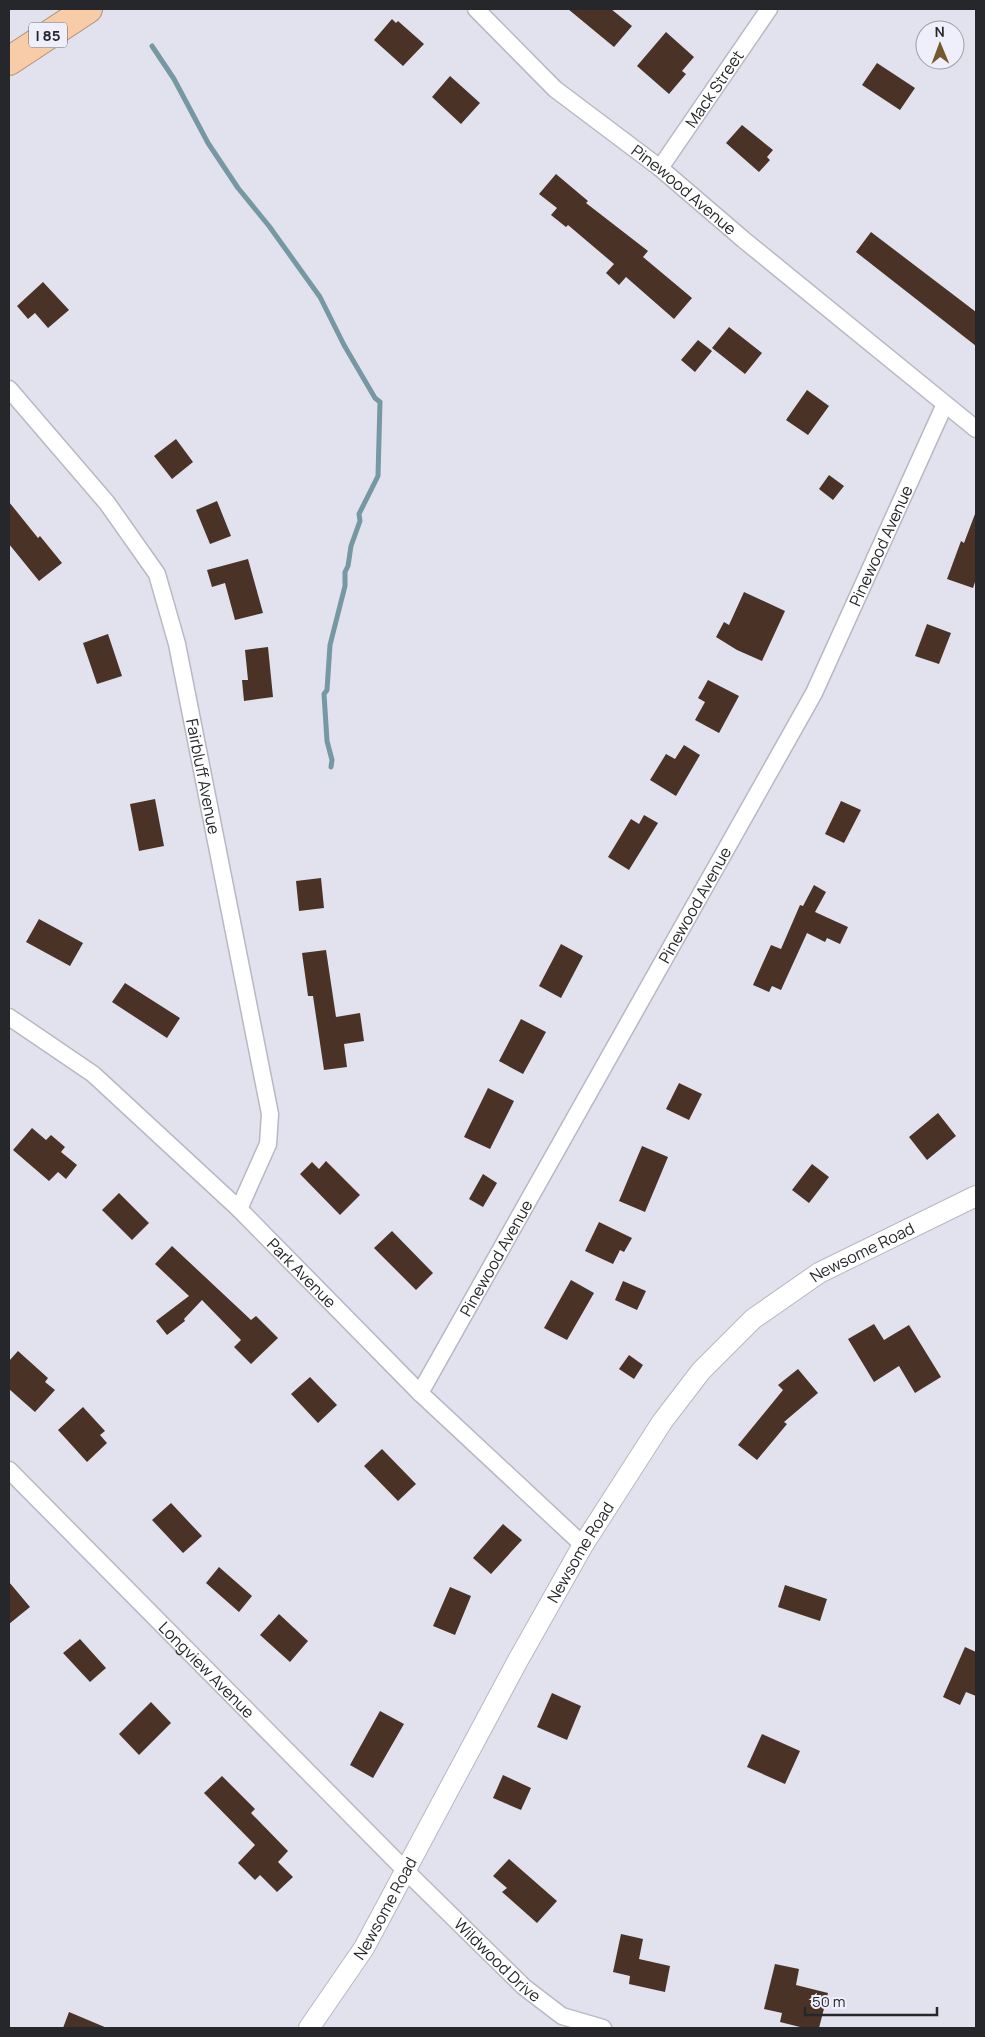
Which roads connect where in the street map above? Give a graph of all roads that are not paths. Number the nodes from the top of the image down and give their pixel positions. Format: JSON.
{"nodes":[{"id":1,"x":88,"y":9,"type":"edge"},
{"id":2,"x":476,"y":9,"type":"edge"},
{"id":3,"x":769,"y":9,"type":"edge"},
{"id":4,"x":9,"y":61,"type":"edge"},
{"id":5,"x":660,"y":168,"type":"junction"},
{"id":6,"x":9,"y":389,"type":"edge"},
{"id":7,"x":945,"y":404,"type":"junction"},
{"id":8,"x":976,"y":429,"type":"edge"},
{"id":9,"x":9,"y":1017,"type":"edge"},
{"id":10,"x":976,"y":1196,"type":"edge"},
{"id":11,"x":239,"y":1209,"type":"junction"},
{"id":12,"x":420,"y":1393,"type":"junction"},
{"id":13,"x":9,"y":1470,"type":"edge"},
{"id":14,"x":583,"y":1545,"type":"junction"},
{"id":15,"x":406,"y":1871,"type":"junction"},
{"id":16,"x":308,"y":2028,"type":"edge"},
{"id":17,"x":603,"y":2028,"type":"edge"}],
"edges":[{"from":1,"to":4,"type":"highway","number":"I 85"},
{"from":2,"to":5,"type":"street","name":"Pinewood Avenue"},
{"from":3,"to":5,"type":"street","name":"Mack Street"},
{"from":5,"to":7,"type":"street","name":"Pinewood Avenue"},
{"from":6,"to":11,"type":"street","name":"Fairbluff Avenue"},
{"from":7,"to":8,"type":"street","name":"Pinewood Avenue"},
{"from":7,"to":12,"type":"street","name":"Pinewood Avenue"},
{"from":9,"to":11,"type":"street","name":"Park Avenue"},
{"from":10,"to":14,"type":"street","name":"Newsome Road"},
{"from":11,"to":12,"type":"street","name":"Park Avenue"},
{"from":12,"to":14,"type":"street","name":"Park Avenue"},
{"from":13,"to":15,"type":"street","name":"Longview Avenue"},
{"from":14,"to":15,"type":"street","name":"Newsome Road"},
{"from":15,"to":16,"type":"street","name":"Newsome Road"},
{"from":15,"to":17,"type":"street","name":"Wildwood Drive"}]}
